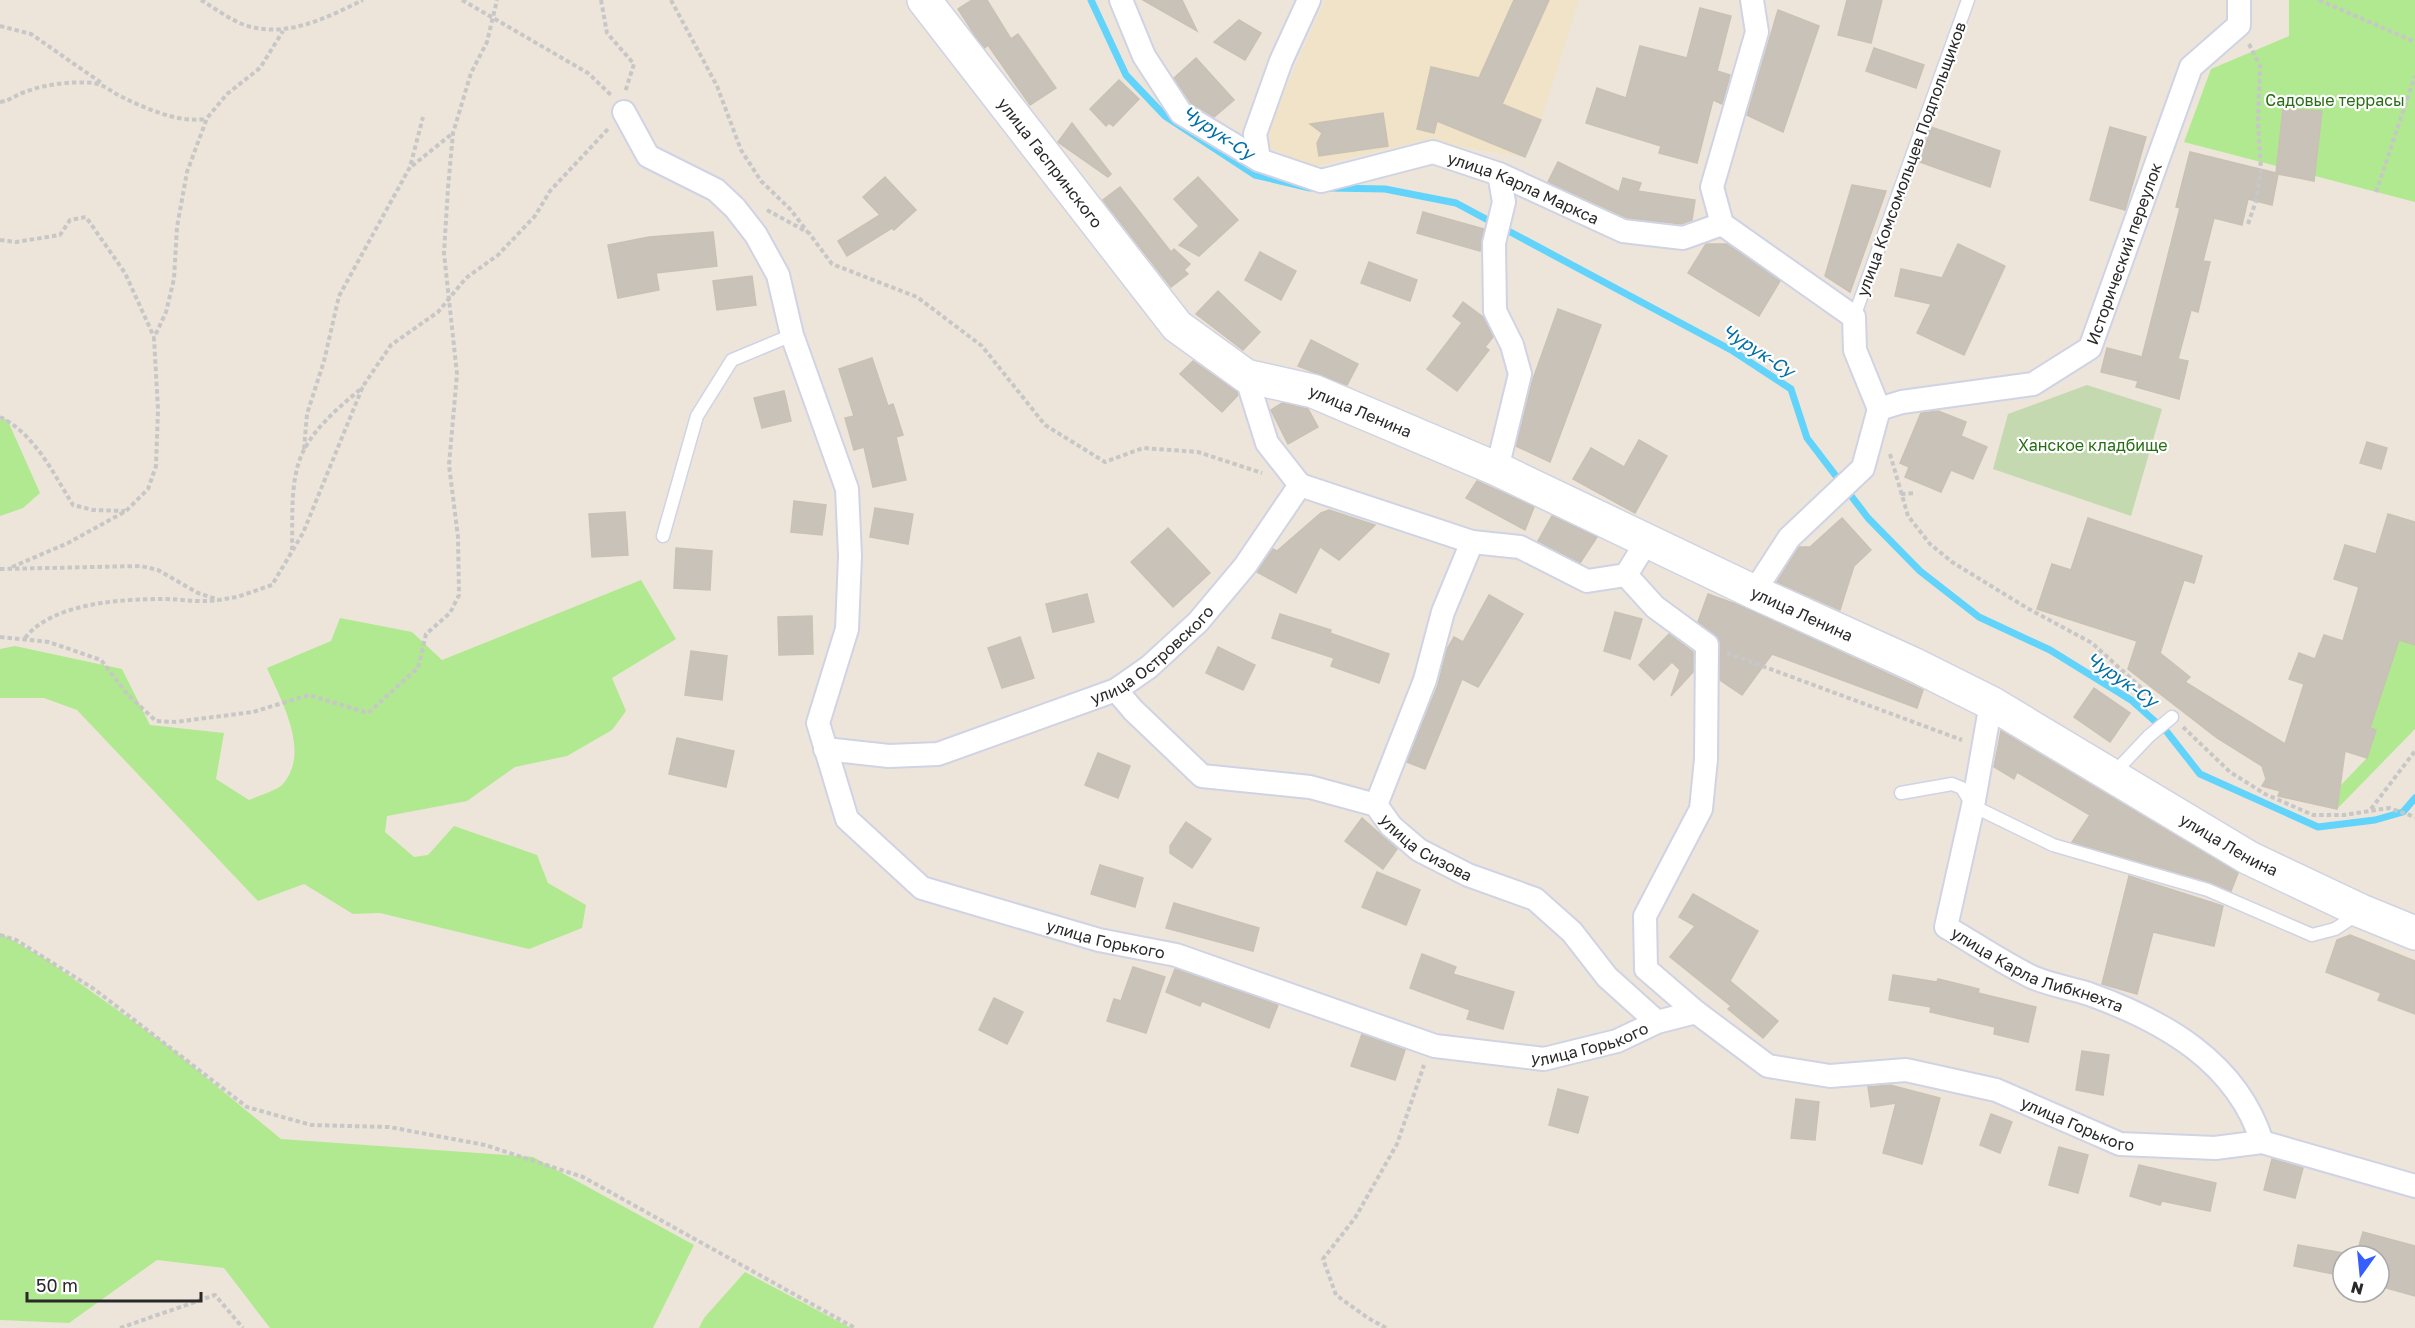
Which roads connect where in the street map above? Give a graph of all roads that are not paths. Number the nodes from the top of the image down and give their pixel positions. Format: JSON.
{"nodes":[{"id":1,"x":924,"y":0,"type":"edge"},
{"id":2,"x":1122,"y":0,"type":"edge"},
{"id":3,"x":1309,"y":0,"type":"edge"},
{"id":4,"x":1752,"y":0,"type":"edge"},
{"id":5,"x":1968,"y":0,"type":"edge"},
{"id":6,"x":2239,"y":0,"type":"edge"},
{"id":7,"x":622,"y":109,"type":"road end"},
{"id":8,"x":1259,"y":160,"type":"junction"},
{"id":9,"x":1499,"y":174,"type":"junction"},
{"id":10,"x":1722,"y":224,"type":"junction"},
{"id":11,"x":1854,"y":317,"type":"junction"},
{"id":12,"x":1177,"y":326,"type":"joint"},
{"id":13,"x":792,"y":335,"type":"junction"},
{"id":14,"x":1246,"y":376,"type":"junction"},
{"id":15,"x":1879,"y":409,"type":"junction"},
{"id":16,"x":1497,"y":469,"type":"junction"},
{"id":17,"x":1300,"y":485,"type":"junction"},
{"id":18,"x":663,"y":536,"type":"dead end"},
{"id":19,"x":1647,"y":541,"type":"junction"},
{"id":20,"x":1472,"y":542,"type":"junction"},
{"id":21,"x":1626,"y":575,"type":"junction"},
{"id":22,"x":1754,"y":592,"type":"junction"},
{"id":23,"x":1116,"y":690,"type":"junction"},
{"id":24,"x":1991,"y":703,"type":"junction"},
{"id":25,"x":2172,"y":717,"type":"road end"},
{"id":26,"x":825,"y":749,"type":"junction"},
{"id":27,"x":2112,"y":775,"type":"junction"},
{"id":28,"x":1901,"y":793,"type":"dead end"},
{"id":29,"x":1376,"y":805,"type":"junction"},
{"id":30,"x":1973,"y":806,"type":"junction"},
{"id":31,"x":2361,"y":911,"type":"junction"},
{"id":32,"x":2415,"y":933,"type":"edge"},
{"id":33,"x":1696,"y":1012,"type":"junction"},
{"id":34,"x":1657,"y":1022,"type":"junction"},
{"id":35,"x":2262,"y":1142,"type":"junction"},
{"id":36,"x":2415,"y":1186,"type":"edge"}],
"edges":[{"from":1,"to":12,"type":"main road","name":"улица Гаспринского"},
{"from":2,"to":8,"type":"street","name":"улица Карла Маркса"},
{"from":3,"to":8,"type":"street"},
{"from":4,"to":10,"type":"street"},
{"from":5,"to":11,"type":"lane","name":"улица Комсомольцев Подпольщиков"},
{"from":6,"to":15,"type":"street","name":"Исторический переулок"},
{"from":7,"to":13,"type":"street","name":"улица Горького"},
{"from":8,"to":9,"type":"street","name":"улица Карла Маркса"},
{"from":9,"to":10,"type":"street","name":"улица Карла Маркса"},
{"from":9,"to":16,"type":"street"},
{"from":10,"to":11,"type":"street"},
{"from":11,"to":15,"type":"street"},
{"from":12,"to":14,"type":"main road","name":"улица Ленина"},
{"from":13,"to":18,"type":"lane"},
{"from":13,"to":26,"type":"street","name":"улица Горького"},
{"from":14,"to":16,"type":"main road","name":"улица Ленина"},
{"from":14,"to":17,"type":"street"},
{"from":15,"to":22,"type":"street"},
{"from":16,"to":19,"type":"main road","name":"улица Ленина"},
{"from":17,"to":20,"type":"street"},
{"from":17,"to":23,"type":"street","name":"улица Островского"},
{"from":19,"to":21,"type":"street"},
{"from":19,"to":22,"type":"main road","name":"улица Ленина"},
{"from":20,"to":21,"type":"street"},
{"from":20,"to":29,"type":"street"},
{"from":21,"to":33,"type":"street"},
{"from":22,"to":24,"type":"main road","name":"улица Ленина"},
{"from":23,"to":26,"type":"street","name":"улица Островского"},
{"from":23,"to":29,"type":"street","name":"улица Сизова"},
{"from":24,"to":27,"type":"main road","name":"улица Ленина"},
{"from":24,"to":30,"type":"street","name":"улица Карла Либкнехта"},
{"from":25,"to":27,"type":"lane"},
{"from":26,"to":34,"type":"street","name":"улица Горького"},
{"from":27,"to":31,"type":"main road","name":"улица Ленина"},
{"from":28,"to":30,"type":"lane"},
{"from":29,"to":34,"type":"street","name":"улица Сизова"},
{"from":30,"to":31,"type":"lane"},
{"from":30,"to":35,"type":"street","name":"улица Карла Либкнехта"},
{"from":31,"to":32,"type":"main road","name":"улица Ленина"},
{"from":33,"to":34,"type":"street","name":"улица Горького"},
{"from":33,"to":35,"type":"street","name":"улица Горького"},
{"from":35,"to":36,"type":"street","name":"улица Горького"}]}
